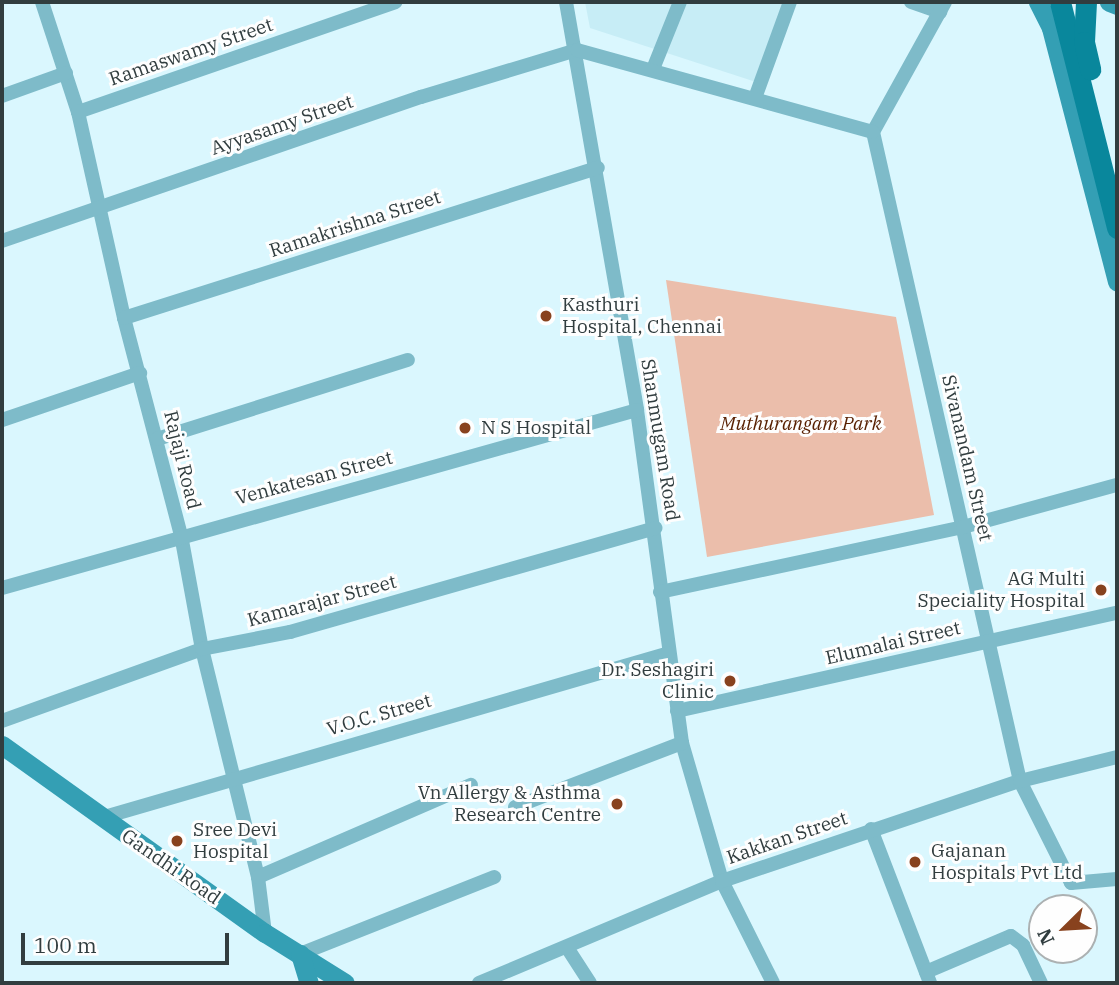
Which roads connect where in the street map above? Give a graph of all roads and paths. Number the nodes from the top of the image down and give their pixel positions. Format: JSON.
{"nodes":[{"id":1,"x":42,"y":2,"type":"edge"},
{"id":2,"x":396,"y":2,"type":"edge"},
{"id":3,"x":566,"y":2,"type":"edge"},
{"id":4,"x":680,"y":2,"type":"edge"},
{"id":5,"x":790,"y":2,"type":"edge"},
{"id":6,"x":911,"y":2,"type":"edge"},
{"id":7,"x":1038,"y":2,"type":"edge"},
{"id":8,"x":1060,"y":2,"type":"edge"},
{"id":9,"x":1086,"y":2,"type":"edge"},
{"id":10,"x":1109,"y":2,"type":"edge"},
{"id":11,"x":1117,"y":5,"type":"edge"},
{"id":12,"x":942,"y":7,"type":"edge"},
{"id":13,"x":577,"y":50,"type":"junction"},
{"id":14,"x":653,"y":69,"type":"junction"},
{"id":15,"x":66,"y":73,"type":"junction"},
{"id":16,"x":2,"y":96,"type":"edge"},
{"id":17,"x":755,"y":98,"type":"junction"},
{"id":18,"x":78,"y":112,"type":"junction"},
{"id":19,"x":873,"y":132,"type":"junction"},
{"id":20,"x":598,"y":168,"type":"junction"},
{"id":21,"x":1117,"y":173,"type":"edge"},
{"id":22,"x":99,"y":211,"type":"junction"},
{"id":23,"x":1117,"y":228,"type":"edge"},
{"id":24,"x":2,"y":241,"type":"edge"},
{"id":25,"x":1117,"y":282,"type":"edge"},
{"id":26,"x":124,"y":318,"type":"junction"},
{"id":27,"x":408,"y":360,"type":"dead end"},
{"id":28,"x":140,"y":373,"type":"junction"},
{"id":29,"x":637,"y":410,"type":"junction"},
{"id":30,"x":2,"y":420,"type":"edge"},
{"id":31,"x":157,"y":439,"type":"junction"},
{"id":32,"x":1117,"y":485,"type":"edge"},
{"id":33,"x":655,"y":527,"type":"junction"},
{"id":34,"x":963,"y":527,"type":"junction"},
{"id":35,"x":181,"y":535,"type":"junction"},
{"id":36,"x":2,"y":589,"type":"edge"},
{"id":37,"x":660,"y":592,"type":"junction"},
{"id":38,"x":1117,"y":612,"type":"edge"},
{"id":39,"x":988,"y":641,"type":"junction"},
{"id":40,"x":202,"y":649,"type":"junction"},
{"id":41,"x":668,"y":653,"type":"junction"},
{"id":42,"x":677,"y":711,"type":"junction"},
{"id":43,"x":2,"y":721,"type":"edge"},
{"id":44,"x":682,"y":743,"type":"junction"},
{"id":45,"x":2,"y":745,"type":"edge"},
{"id":46,"x":1117,"y":757,"type":"edge"},
{"id":47,"x":232,"y":777,"type":"junction"},
{"id":48,"x":1020,"y":781,"type":"junction"},
{"id":49,"x":471,"y":785,"type":"dead end"},
{"id":50,"x":515,"y":807,"type":"dead end"},
{"id":51,"x":101,"y":818,"type":"junction"},
{"id":52,"x":871,"y":829,"type":"junction"},
{"id":53,"x":258,"y":877,"type":"junction"},
{"id":54,"x":494,"y":877,"type":"dead end"},
{"id":55,"x":1117,"y":879,"type":"edge"},
{"id":56,"x":722,"y":881,"type":"junction"},
{"id":57,"x":265,"y":933,"type":"junction"},
{"id":58,"x":568,"y":949,"type":"junction"},
{"id":59,"x":300,"y":954,"type":"junction"},
{"id":60,"x":924,"y":979,"type":"edge"},
{"id":61,"x":309,"y":983,"type":"edge"},
{"id":62,"x":345,"y":983,"type":"edge"},
{"id":63,"x":479,"y":983,"type":"edge"},
{"id":64,"x":590,"y":983,"type":"edge"},
{"id":65,"x":773,"y":983,"type":"edge"},
{"id":66,"x":1041,"y":983,"type":"edge"}],
"edges":[{"from":1,"to":15,"type":"street","name":"Rajaji Road"},
{"from":2,"to":18,"type":"street","name":"Ramaswamy Street"},
{"from":3,"to":13,"type":"street","name":"Shanmugam Road"},
{"from":4,"to":14,"type":"street"},
{"from":5,"to":17,"type":"street"},
{"from":6,"to":12,"type":"street"},
{"from":7,"to":25,"type":"main road"},
{"from":8,"to":23,"type":"main road"},
{"from":9,"to":21,"type":"main road"},
{"from":10,"to":11,"type":"main road"},
{"from":12,"to":19,"type":"street"},
{"from":13,"to":14,"type":"street"},
{"from":13,"to":20,"type":"street","name":"Shanmugam Road"},
{"from":13,"to":22,"type":"street","name":"Ayyasamy Street"},
{"from":14,"to":17,"type":"street"},
{"from":15,"to":16,"type":"street"},
{"from":15,"to":18,"type":"street","name":"Rajaji Road"},
{"from":17,"to":19,"type":"street"},
{"from":18,"to":22,"type":"street","name":"Rajaji Road"},
{"from":19,"to":34,"type":"street","name":"Sivanandam Street"},
{"from":20,"to":26,"type":"street","name":"Ramakrishna Street"},
{"from":20,"to":29,"type":"street","name":"Shanmugam Road"},
{"from":22,"to":24,"type":"street","name":"Ayyasamy Street"},
{"from":22,"to":26,"type":"street","name":"Rajaji Road"},
{"from":26,"to":28,"type":"street","name":"Rajaji Road"},
{"from":27,"to":31,"type":"street"},
{"from":28,"to":30,"type":"street"},
{"from":28,"to":31,"type":"street","name":"Rajaji Road"},
{"from":29,"to":33,"type":"street","name":"Shanmugam Road"},
{"from":29,"to":35,"type":"street","name":"Venkatesan Street"},
{"from":31,"to":35,"type":"street","name":"Rajaji Road"},
{"from":32,"to":34,"type":"street"},
{"from":33,"to":37,"type":"street","name":"Shanmugam Road"},
{"from":33,"to":40,"type":"street","name":"Kamarajar Street"},
{"from":34,"to":37,"type":"street"},
{"from":34,"to":39,"type":"street","name":"Sivanandam Street"},
{"from":35,"to":36,"type":"street","name":"Venkatesan Street"},
{"from":35,"to":40,"type":"street","name":"Rajaji Road"},
{"from":37,"to":41,"type":"street","name":"Shanmugam Road"},
{"from":38,"to":39,"type":"street","name":"Elumalai Street"},
{"from":39,"to":42,"type":"street","name":"Elumalai Street"},
{"from":39,"to":48,"type":"street","name":"Sivanandam Street"},
{"from":40,"to":43,"type":"street","name":"Kamarajar Street"},
{"from":40,"to":47,"type":"street","name":"Rajaji Road"},
{"from":41,"to":42,"type":"street","name":"Shanmugam Road"},
{"from":41,"to":47,"type":"street","name":"V.O.C. Street"},
{"from":42,"to":44,"type":"street","name":"Shanmugam Road"},
{"from":44,"to":50,"type":"street"},
{"from":44,"to":56,"type":"street","name":"Shanmugam Road"},
{"from":45,"to":51,"type":"main road","name":"Gandhi Road"},
{"from":46,"to":48,"type":"street","name":"Kakkan Street"},
{"from":47,"to":51,"type":"street","name":"V.O.C. Street"},
{"from":47,"to":53,"type":"street","name":"Rajaji Road"},
{"from":48,"to":52,"type":"street","name":"Kakkan Street"},
{"from":48,"to":55,"type":"street","name":"Sivanandam Street"},
{"from":49,"to":53,"type":"street"},
{"from":51,"to":57,"type":"main road","name":"Gandhi Road"},
{"from":52,"to":56,"type":"street","name":"Kakkan Street"},
{"from":52,"to":60,"type":"street"},
{"from":53,"to":57,"type":"street","name":"Rajaji Road"},
{"from":54,"to":59,"type":"street"},
{"from":56,"to":58,"type":"street","name":"Kakkan Street"},
{"from":56,"to":65,"type":"street","name":"Shanmugam Road"},
{"from":57,"to":59,"type":"main road","name":"Gandhi Road"},
{"from":58,"to":63,"type":"street","name":"Kakkan Street"},
{"from":58,"to":64,"type":"street"},
{"from":59,"to":61,"type":"main road"},
{"from":59,"to":62,"type":"main road","name":"Gandhi Road"},
{"from":60,"to":66,"type":"street"}]}
